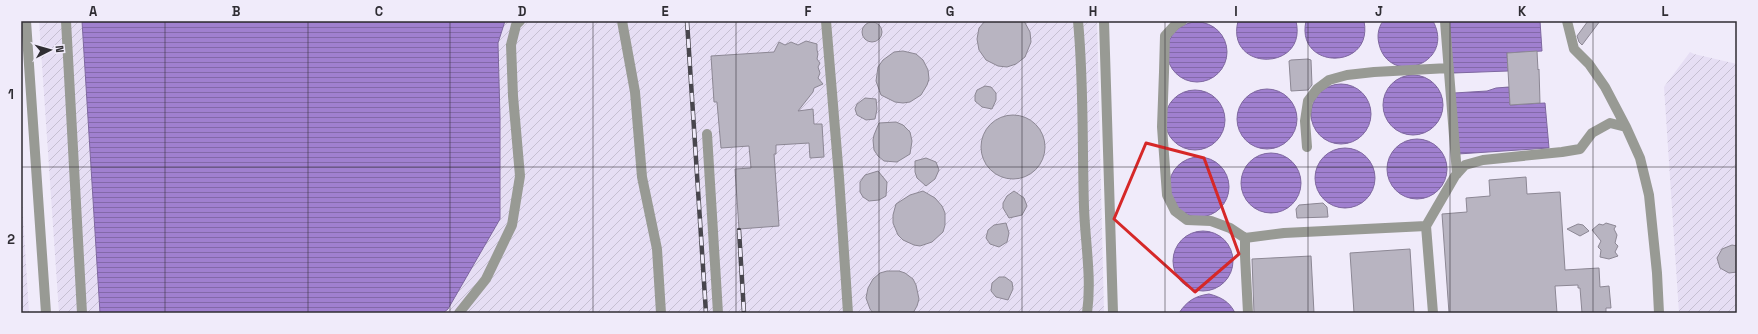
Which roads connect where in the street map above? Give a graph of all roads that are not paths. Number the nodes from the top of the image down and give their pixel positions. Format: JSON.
{"nodes":[{"id":1,"x":26,"y":21,"type":"edge"},
{"id":2,"x":66,"y":21,"type":"edge"},
{"id":3,"x":520,"y":21,"type":"edge"},
{"id":4,"x":622,"y":21,"type":"edge"},
{"id":5,"x":826,"y":21,"type":"edge"},
{"id":6,"x":1078,"y":21,"type":"edge"},
{"id":7,"x":1104,"y":21,"type":"edge"},
{"id":8,"x":1182,"y":21,"type":"edge"},
{"id":9,"x":1445,"y":21,"type":"edge"},
{"id":10,"x":1567,"y":21,"type":"edge"},
{"id":11,"x":1449,"y":68,"type":"junction"},
{"id":12,"x":1626,"y":126,"type":"junction"},
{"id":13,"x":708,"y":134,"type":"dead end"},
{"id":14,"x":1307,"y":147,"type":"dead end"},
{"id":15,"x":1457,"y":174,"type":"junction"},
{"id":16,"x":1426,"y":226,"type":"junction"},
{"id":17,"x":1245,"y":238,"type":"junction"},
{"id":18,"x":46,"y":313,"type":"edge"},
{"id":19,"x":82,"y":313,"type":"edge"},
{"id":20,"x":459,"y":313,"type":"edge"},
{"id":21,"x":661,"y":313,"type":"edge"},
{"id":22,"x":718,"y":313,"type":"edge"},
{"id":23,"x":848,"y":313,"type":"edge"},
{"id":24,"x":1087,"y":313,"type":"edge"},
{"id":25,"x":1112,"y":313,"type":"edge"},
{"id":26,"x":1248,"y":313,"type":"edge"},
{"id":27,"x":1433,"y":313,"type":"edge"},
{"id":28,"x":1659,"y":313,"type":"edge"}],
"edges":[{"from":1,"to":18,"type":"street"},
{"from":2,"to":19,"type":"street"},
{"from":3,"to":20,"type":"street"},
{"from":4,"to":21,"type":"street"},
{"from":5,"to":23,"type":"street"},
{"from":6,"to":24,"type":"street"},
{"from":7,"to":25,"type":"street"},
{"from":8,"to":17,"type":"street"},
{"from":9,"to":11,"type":"street"},
{"from":10,"to":12,"type":"street"},
{"from":11,"to":14,"type":"street"},
{"from":11,"to":15,"type":"street"},
{"from":12,"to":15,"type":"street"},
{"from":12,"to":28,"type":"street"},
{"from":13,"to":22,"type":"street"},
{"from":15,"to":16,"type":"street"},
{"from":16,"to":17,"type":"street"},
{"from":16,"to":27,"type":"street"},
{"from":17,"to":26,"type":"street"}]}
